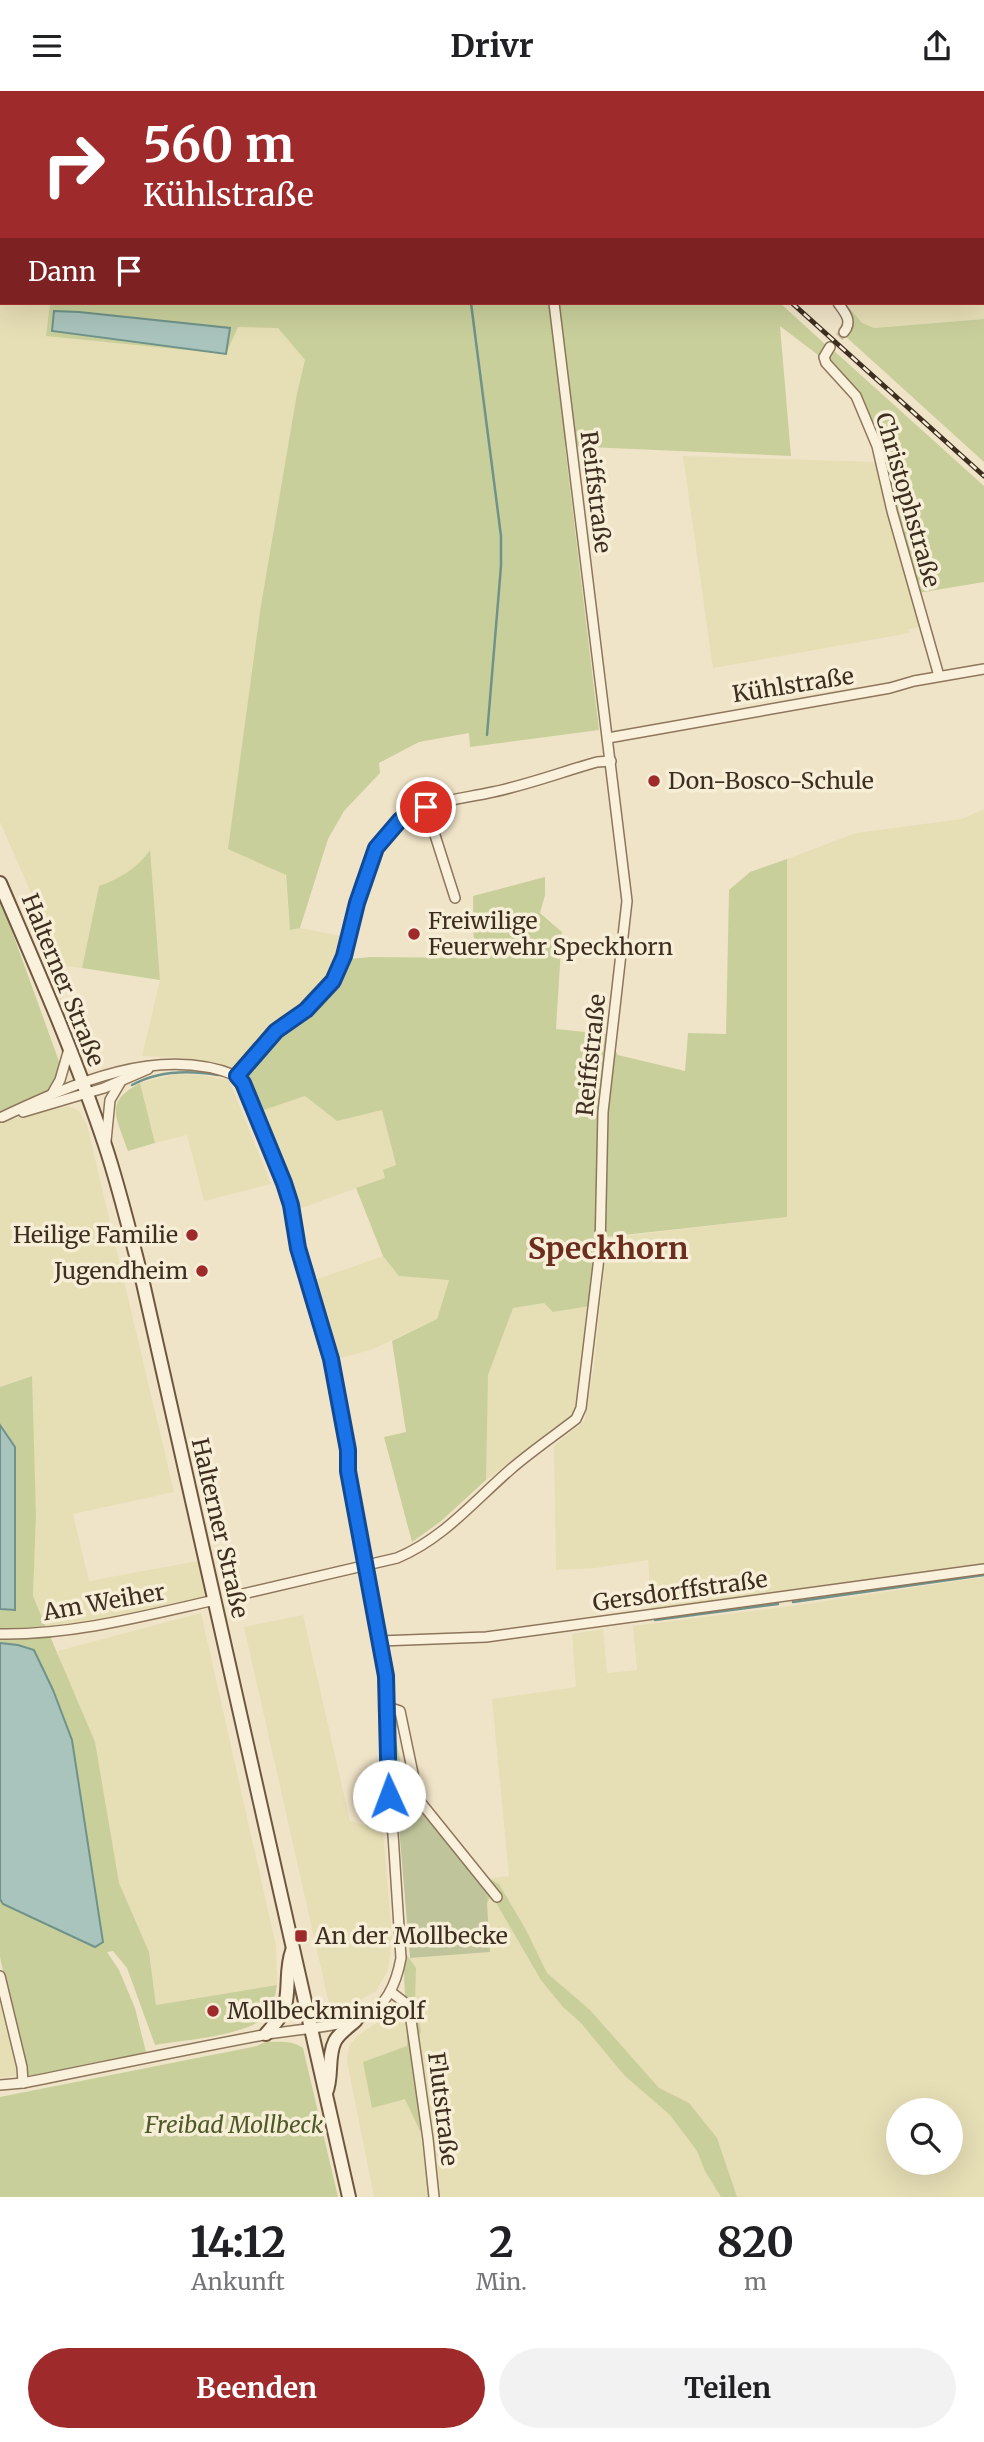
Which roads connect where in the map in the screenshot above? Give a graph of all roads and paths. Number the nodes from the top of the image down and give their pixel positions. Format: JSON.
{"nodes":[{"id":1,"x":554,"y":305,"type":"edge"},
{"id":2,"x":839,"y":305,"type":"edge"},
{"id":3,"x":844,"y":332,"type":"dead end"},
{"id":4,"x":830,"y":347,"type":"dead end"},
{"id":5,"x":984,"y":669,"type":"edge"},
{"id":6,"x":939,"y":676,"type":"junction"},
{"id":7,"x":608,"y":738,"type":"junction"},
{"id":8,"x":611,"y":761,"type":"junction"},
{"id":9,"x":426,"y":807,"type":"junction"},
{"id":10,"x":0,"y":883,"type":"edge"},
{"id":11,"x":455,"y":898,"type":"dead end"},
{"id":12,"x":69,"y":1047,"type":"junction"},
{"id":13,"x":153,"y":1067,"type":"junction"},
{"id":14,"x":237,"y":1076,"type":"junction"},
{"id":15,"x":120,"y":1083,"type":"junction"},
{"id":16,"x":85,"y":1088,"type":"junction"},
{"id":17,"x":52,"y":1094,"type":"junction"},
{"id":18,"x":1,"y":1117,"type":"edge"},
{"id":19,"x":105,"y":1146,"type":"junction"},
{"id":20,"x":366,"y":1565,"type":"junction"},
{"id":21,"x":984,"y":1569,"type":"edge"},
{"id":22,"x":234,"y":1597,"type":"dead end"},
{"id":23,"x":209,"y":1601,"type":"junction"},
{"id":24,"x":0,"y":1634,"type":"edge"},
{"id":25,"x":380,"y":1641,"type":"junction"},
{"id":26,"x":388,"y":1707,"type":"junction"},
{"id":27,"x":414,"y":1794,"type":"junction"},
{"id":28,"x":389,"y":1796,"type":"junction"},
{"id":29,"x":497,"y":1897,"type":"dead end"},
{"id":30,"x":292,"y":1950,"type":"junction"},
{"id":31,"x":0,"y":1976,"type":"edge"},
{"id":32,"x":391,"y":1992,"type":"junction"},
{"id":33,"x":356,"y":2020,"type":"junction"},
{"id":34,"x":310,"y":2027,"type":"junction"},
{"id":35,"x":266,"y":2034,"type":"junction"},
{"id":36,"x":23,"y":2083,"type":"junction"},
{"id":37,"x":0,"y":2085,"type":"edge"},
{"id":38,"x":326,"y":2094,"type":"junction"},
{"id":39,"x":349,"y":2197,"type":"edge"},
{"id":40,"x":434,"y":2197,"type":"edge"}],
"edges":[{"from":1,"to":7,"type":"street","name":"Reiffstraße"},
{"from":2,"to":3,"type":"street"},
{"from":4,"to":6,"type":"street","name":"Christophstraße"},
{"from":5,"to":6,"type":"street","name":"Kühlstraße"},
{"from":6,"to":7,"type":"street","name":"Kühlstraße"},
{"from":7,"to":8,"type":"street","name":"Reiffstraße"},
{"from":8,"to":9,"type":"street"},
{"from":8,"to":20,"type":"street","name":"Reiffstraße"},
{"from":9,"to":11,"type":"street"},
{"from":9,"to":14,"type":"street"},
{"from":10,"to":12,"type":"main road","name":"Halterner Straße"},
{"from":12,"to":16,"type":"main road","name":"Halterner Straße"},
{"from":12,"to":17,"type":"street"},
{"from":13,"to":14,"type":"street"},
{"from":13,"to":15,"type":"street"},
{"from":13,"to":16,"type":"street"},
{"from":14,"to":20,"type":"street"},
{"from":15,"to":16,"type":"street"},
{"from":15,"to":19,"type":"street"},
{"from":16,"to":17,"type":"street"},
{"from":16,"to":18,"type":"street"},
{"from":16,"to":19,"type":"main road","name":"Halterner Straße"},
{"from":17,"to":18,"type":"street"},
{"from":19,"to":23,"type":"main road","name":"Halterner Straße"},
{"from":20,"to":22,"type":"street","name":"Reiffstraße"},
{"from":20,"to":25,"type":"street"},
{"from":21,"to":25,"type":"street","name":"Gersdorffstraße"},
{"from":23,"to":24,"type":"street","name":"Am Weiher"},
{"from":23,"to":30,"type":"main road","name":"Halterner Straße"},
{"from":25,"to":26,"type":"street"},
{"from":26,"to":27,"type":"street"},
{"from":26,"to":28,"type":"street"},
{"from":27,"to":28,"type":"street"},
{"from":27,"to":29,"type":"street"},
{"from":28,"to":32,"type":"street"},
{"from":30,"to":34,"type":"main road","name":"Halterner Straße"},
{"from":30,"to":35,"type":"main road"},
{"from":31,"to":36,"type":"street"},
{"from":32,"to":33,"type":"street"},
{"from":32,"to":40,"type":"street","name":"Flutstraße"},
{"from":33,"to":34,"type":"street"},
{"from":33,"to":38,"type":"main road"},
{"from":34,"to":35,"type":"street"},
{"from":34,"to":38,"type":"main road","name":"Halterner Straße"},
{"from":35,"to":36,"type":"street"},
{"from":36,"to":37,"type":"street"},
{"from":38,"to":39,"type":"main road","name":"Halterner Straße"}]}
